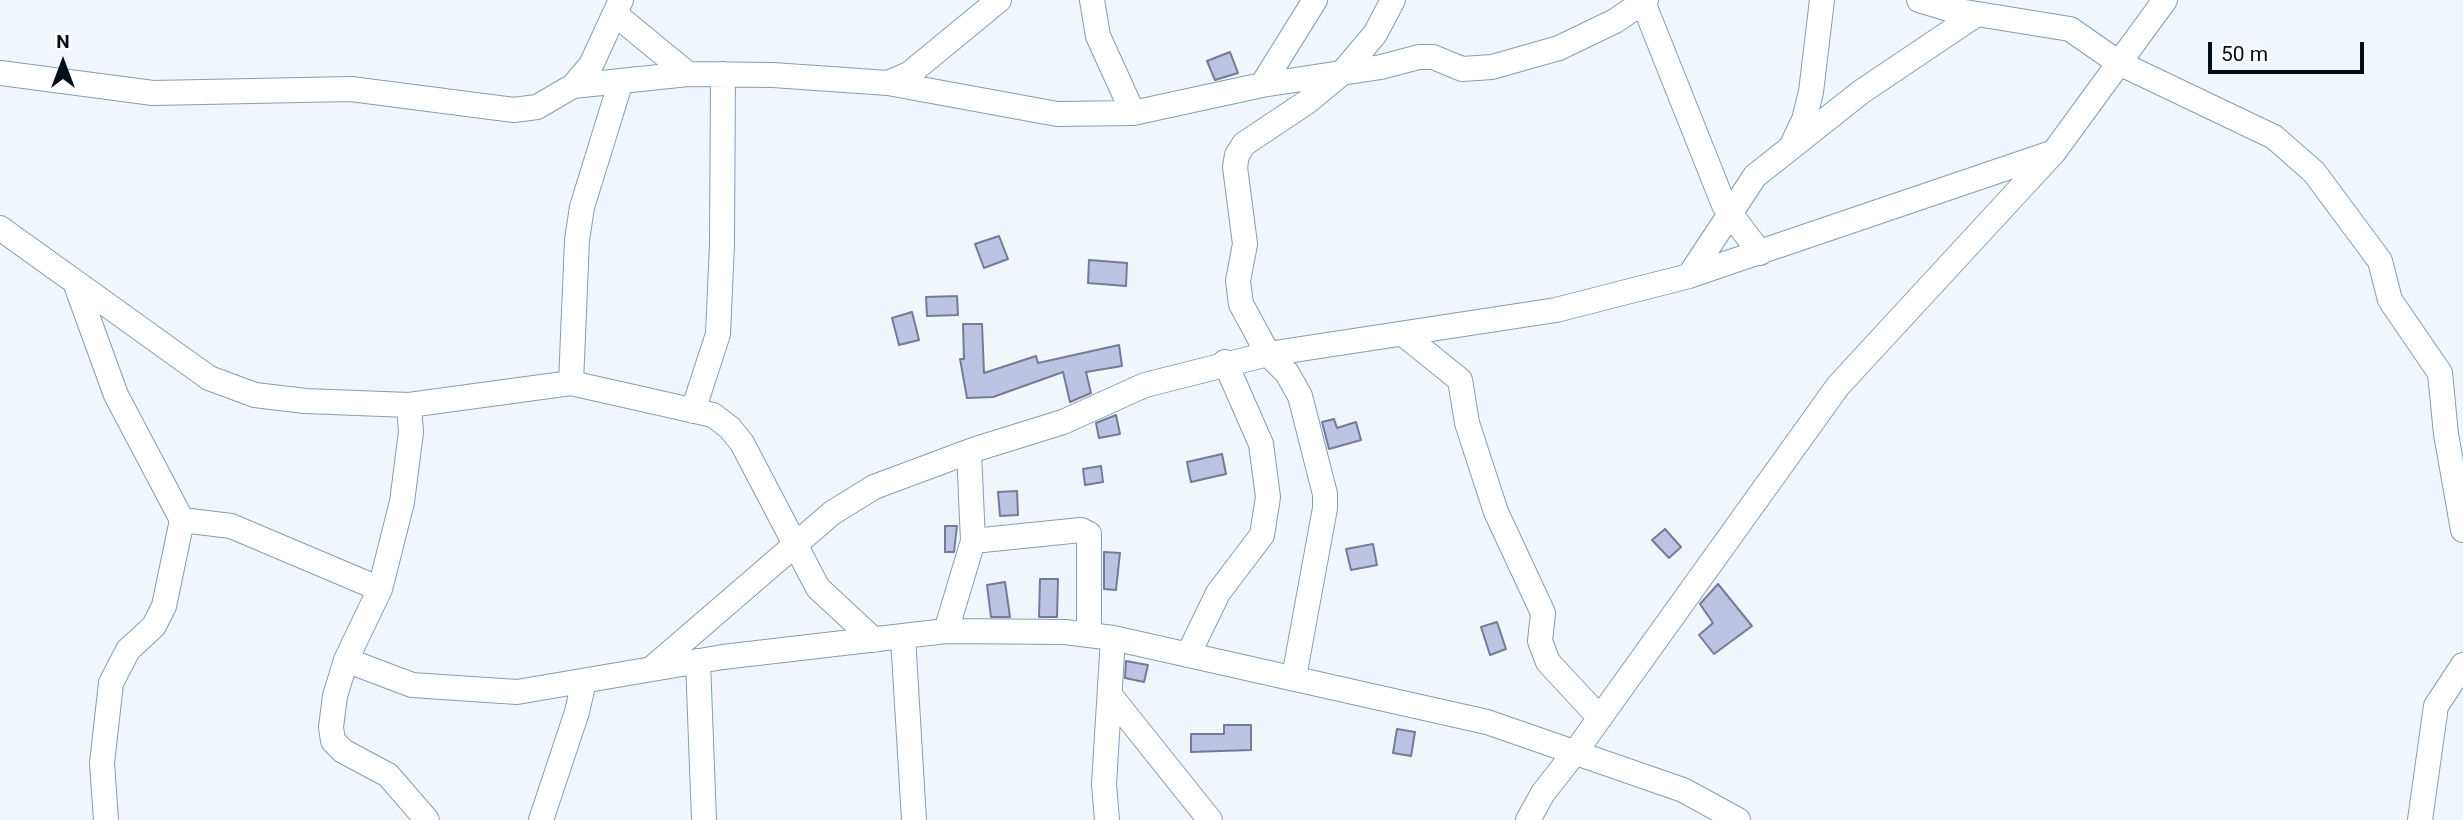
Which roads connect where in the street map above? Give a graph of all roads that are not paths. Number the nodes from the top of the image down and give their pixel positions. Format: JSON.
{"nodes":[{"id":1,"x":999,"y":0,"type":"edge"},
{"id":2,"x":1092,"y":0,"type":"edge"},
{"id":3,"x":1315,"y":0,"type":"edge"},
{"id":4,"x":1393,"y":0,"type":"edge"},
{"id":5,"x":1822,"y":0,"type":"edge"},
{"id":6,"x":1919,"y":0,"type":"edge"},
{"id":7,"x":2165,"y":0,"type":"edge"},
{"id":8,"x":1644,"y":1,"type":"edge"},
{"id":9,"x":618,"y":7,"type":"edge"},
{"id":10,"x":1977,"y":14,"type":"junction"},
{"id":11,"x":2119,"y":63,"type":"junction"},
{"id":12,"x":0,"y":73,"type":"edge"},
{"id":13,"x":1342,"y":73,"type":"junction"},
{"id":14,"x":688,"y":74,"type":"junction"},
{"id":15,"x":723,"y":74,"type":"junction"},
{"id":16,"x":621,"y":81,"type":"junction"},
{"id":17,"x":888,"y":83,"type":"junction"},
{"id":18,"x":1262,"y":85,"type":"junction"},
{"id":19,"x":573,"y":86,"type":"junction"},
{"id":20,"x":1133,"y":113,"type":"junction"},
{"id":21,"x":1791,"y":145,"type":"junction"},
{"id":22,"x":2054,"y":152,"type":"junction"},
{"id":23,"x":1729,"y":215,"type":"junction"},
{"id":24,"x":0,"y":228,"type":"edge"},
{"id":25,"x":1760,"y":253,"type":"junction"},
{"id":26,"x":1689,"y":276,"type":"junction"},
{"id":27,"x":76,"y":285,"type":"junction"},
{"id":28,"x":1404,"y":334,"type":"junction"},
{"id":29,"x":1268,"y":354,"type":"junction"},
{"id":30,"x":1225,"y":362,"type":"junction"},
{"id":31,"x":571,"y":383,"type":"junction"},
{"id":32,"x":409,"y":405,"type":"junction"},
{"id":33,"x":693,"y":411,"type":"junction"},
{"id":34,"x":969,"y":452,"type":"junction"},
{"id":35,"x":181,"y":520,"type":"junction"},
{"id":36,"x":2463,"y":530,"type":"edge"},
{"id":37,"x":973,"y":541,"type":"junction"},
{"id":38,"x":796,"y":544,"type":"junction"},
{"id":39,"x":380,"y":589,"type":"junction"},
{"id":40,"x":946,"y":632,"type":"junction"},
{"id":41,"x":903,"y":637,"type":"junction"},
{"id":42,"x":1101,"y":637,"type":"junction"},
{"id":43,"x":874,"y":640,"type":"junction"},
{"id":44,"x":1188,"y":654,"type":"junction"},
{"id":45,"x":346,"y":660,"type":"junction"},
{"id":46,"x":698,"y":661,"type":"junction"},
{"id":47,"x":2463,"y":665,"type":"edge"},
{"id":48,"x":651,"y":669,"type":"junction"},
{"id":49,"x":1294,"y":677,"type":"junction"},
{"id":50,"x":584,"y":681,"type":"junction"},
{"id":51,"x":1110,"y":695,"type":"junction"},
{"id":52,"x":1600,"y":718,"type":"junction"},
{"id":53,"x":1576,"y":751,"type":"junction"},
{"id":54,"x":106,"y":820,"type":"edge"},
{"id":55,"x":427,"y":820,"type":"edge"},
{"id":56,"x":541,"y":820,"type":"edge"},
{"id":57,"x":704,"y":820,"type":"edge"},
{"id":58,"x":914,"y":820,"type":"edge"},
{"id":59,"x":1107,"y":820,"type":"edge"},
{"id":60,"x":1210,"y":820,"type":"edge"},
{"id":61,"x":1528,"y":820,"type":"edge"},
{"id":62,"x":1738,"y":820,"type":"edge"},
{"id":63,"x":2420,"y":820,"type":"edge"}],
"edges":[{"from":1,"to":17,"type":"street"},
{"from":2,"to":20,"type":"street"},
{"from":3,"to":18,"type":"street"},
{"from":4,"to":13,"type":"street"},
{"from":5,"to":21,"type":"street"},
{"from":6,"to":10,"type":"street"},
{"from":7,"to":11,"type":"street"},
{"from":8,"to":13,"type":"street"},
{"from":8,"to":23,"type":"street"},
{"from":9,"to":14,"type":"street"},
{"from":9,"to":19,"type":"street"},
{"from":10,"to":11,"type":"street"},
{"from":10,"to":21,"type":"street"},
{"from":11,"to":22,"type":"street"},
{"from":11,"to":36,"type":"street"},
{"from":12,"to":19,"type":"street"},
{"from":13,"to":18,"type":"street"},
{"from":13,"to":29,"type":"street"},
{"from":14,"to":15,"type":"street"},
{"from":14,"to":16,"type":"street"},
{"from":15,"to":17,"type":"street"},
{"from":15,"to":33,"type":"street"},
{"from":16,"to":19,"type":"street"},
{"from":16,"to":31,"type":"street"},
{"from":17,"to":20,"type":"street"},
{"from":18,"to":20,"type":"street"},
{"from":21,"to":23,"type":"street"},
{"from":22,"to":25,"type":"street"},
{"from":22,"to":52,"type":"street"},
{"from":23,"to":25,"type":"street"},
{"from":23,"to":26,"type":"street"},
{"from":24,"to":27,"type":"street"},
{"from":25,"to":26,"type":"street"},
{"from":26,"to":28,"type":"street"},
{"from":27,"to":32,"type":"street"},
{"from":27,"to":35,"type":"street"},
{"from":28,"to":29,"type":"street"},
{"from":28,"to":52,"type":"street"},
{"from":29,"to":30,"type":"street"},
{"from":29,"to":49,"type":"street"},
{"from":30,"to":34,"type":"street"},
{"from":30,"to":44,"type":"street"},
{"from":31,"to":32,"type":"street"},
{"from":31,"to":33,"type":"street"},
{"from":32,"to":39,"type":"street"},
{"from":33,"to":38,"type":"street"},
{"from":34,"to":37,"type":"street"},
{"from":34,"to":38,"type":"street"},
{"from":35,"to":39,"type":"street"},
{"from":35,"to":54,"type":"street"},
{"from":37,"to":40,"type":"street"},
{"from":37,"to":42,"type":"street"},
{"from":38,"to":43,"type":"street"},
{"from":38,"to":48,"type":"street"},
{"from":39,"to":45,"type":"street"},
{"from":40,"to":41,"type":"street"},
{"from":40,"to":42,"type":"street"},
{"from":41,"to":43,"type":"street"},
{"from":41,"to":58,"type":"street"},
{"from":42,"to":44,"type":"street"},
{"from":42,"to":51,"type":"street"},
{"from":43,"to":46,"type":"street"},
{"from":44,"to":49,"type":"street"},
{"from":45,"to":50,"type":"street"},
{"from":45,"to":55,"type":"street"},
{"from":46,"to":48,"type":"street"},
{"from":46,"to":57,"type":"street"},
{"from":47,"to":63,"type":"street"},
{"from":48,"to":50,"type":"street"},
{"from":49,"to":53,"type":"street"},
{"from":50,"to":56,"type":"street"},
{"from":51,"to":59,"type":"street"},
{"from":51,"to":60,"type":"street"},
{"from":52,"to":53,"type":"street"},
{"from":53,"to":61,"type":"street"},
{"from":53,"to":62,"type":"street"}]}
